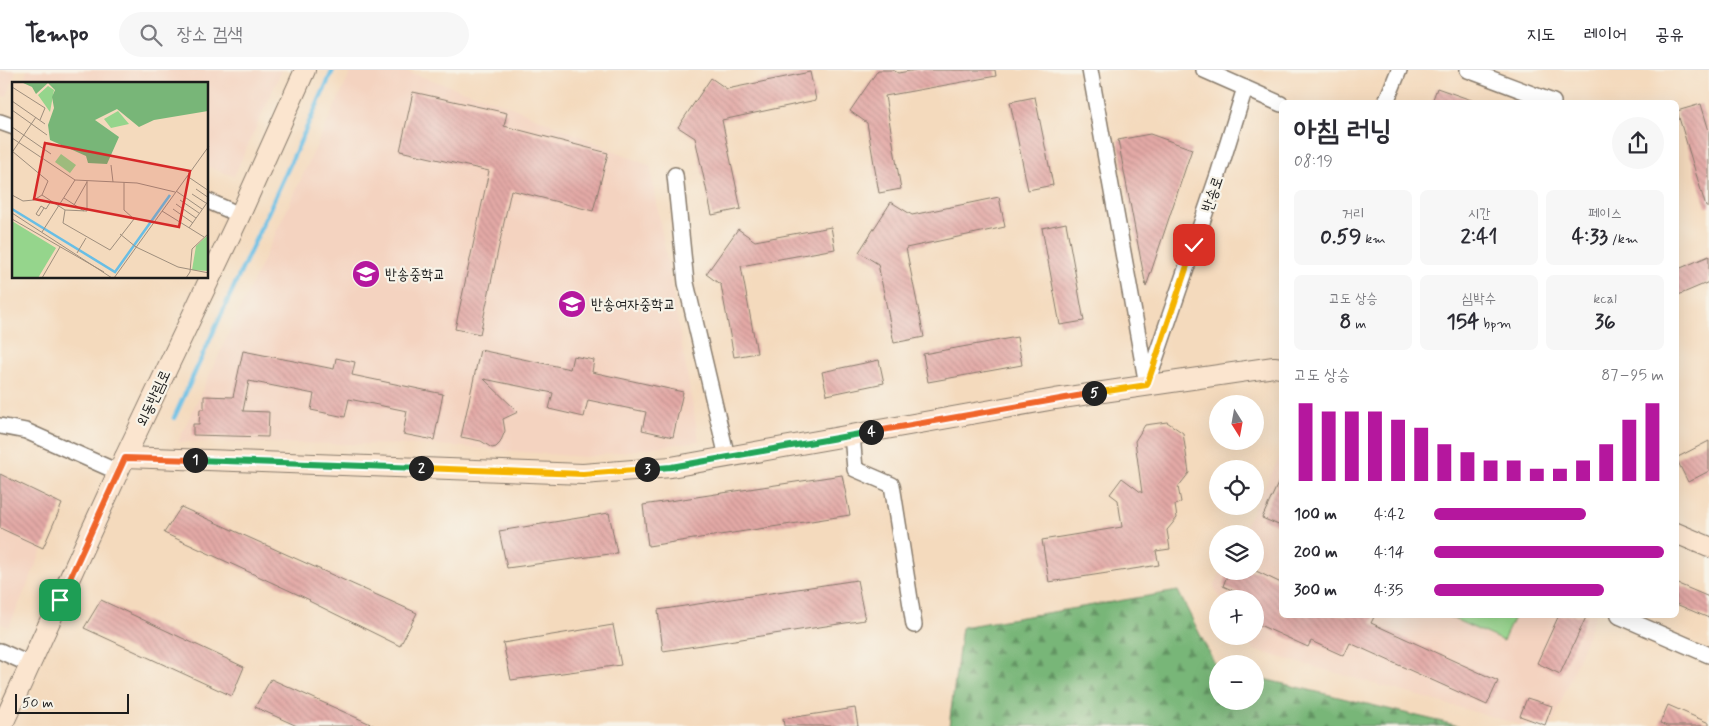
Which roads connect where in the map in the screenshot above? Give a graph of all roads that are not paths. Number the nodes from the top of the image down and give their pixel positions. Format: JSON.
{"nodes":[{"id":1,"x":305,"y":70,"type":"edge"},
{"id":2,"x":1090,"y":70,"type":"edge"},
{"id":3,"x":1204,"y":70,"type":"edge"},
{"id":4,"x":1399,"y":70,"type":"edge"},
{"id":5,"x":1468,"y":70,"type":"edge"},
{"id":6,"x":1245,"y":88,"type":"junction"},
{"id":7,"x":1387,"y":100,"type":"edge"},
{"id":8,"x":1548,"y":100,"type":"edge"},
{"id":9,"x":1279,"y":103,"type":"edge"},
{"id":10,"x":0,"y":122,"type":"edge"},
{"id":11,"x":12,"y":126,"type":"edge"},
{"id":12,"x":675,"y":175,"type":"dead end"},
{"id":13,"x":209,"y":201,"type":"edge"},
{"id":14,"x":240,"y":215,"type":"junction"},
{"id":15,"x":1279,"y":368,"type":"edge"},
{"id":16,"x":1147,"y":385,"type":"junction"},
{"id":17,"x":0,"y":426,"type":"edge"},
{"id":18,"x":852,"y":435,"type":"junction"},
{"id":19,"x":726,"y":457,"type":"junction"},
{"id":20,"x":122,"y":465,"type":"junction"},
{"id":21,"x":1679,"y":534,"type":"edge"},
{"id":22,"x":1709,"y":547,"type":"edge"},
{"id":23,"x":1624,"y":618,"type":"edge"},
{"id":24,"x":914,"y":626,"type":"dead end"},
{"id":25,"x":0,"y":651,"type":"edge"},
{"id":26,"x":1709,"y":656,"type":"edge"},
{"id":27,"x":31,"y":664,"type":"junction"},
{"id":28,"x":2,"y":726,"type":"edge"}],
"edges":[{"from":1,"to":14,"type":"street","name":"외동반림로"},
{"from":2,"to":16,"type":"street"},
{"from":3,"to":6,"type":"street"},
{"from":4,"to":7,"type":"street"},
{"from":5,"to":8,"type":"street"},
{"from":6,"to":9,"type":"street"},
{"from":6,"to":16,"type":"street","name":"반송로"},
{"from":10,"to":11,"type":"street"},
{"from":12,"to":19,"type":"street"},
{"from":13,"to":14,"type":"street"},
{"from":14,"to":20,"type":"street","name":"외동반림로"},
{"from":15,"to":16,"type":"street"},
{"from":16,"to":18,"type":"street"},
{"from":17,"to":20,"type":"street"},
{"from":18,"to":19,"type":"street"},
{"from":18,"to":24,"type":"street"},
{"from":19,"to":20,"type":"street"},
{"from":20,"to":27,"type":"street","name":"외동반림로"},
{"from":21,"to":22,"type":"street"},
{"from":23,"to":26,"type":"street"},
{"from":25,"to":27,"type":"street"},
{"from":27,"to":28,"type":"street","name":"외동반림로"}]}
